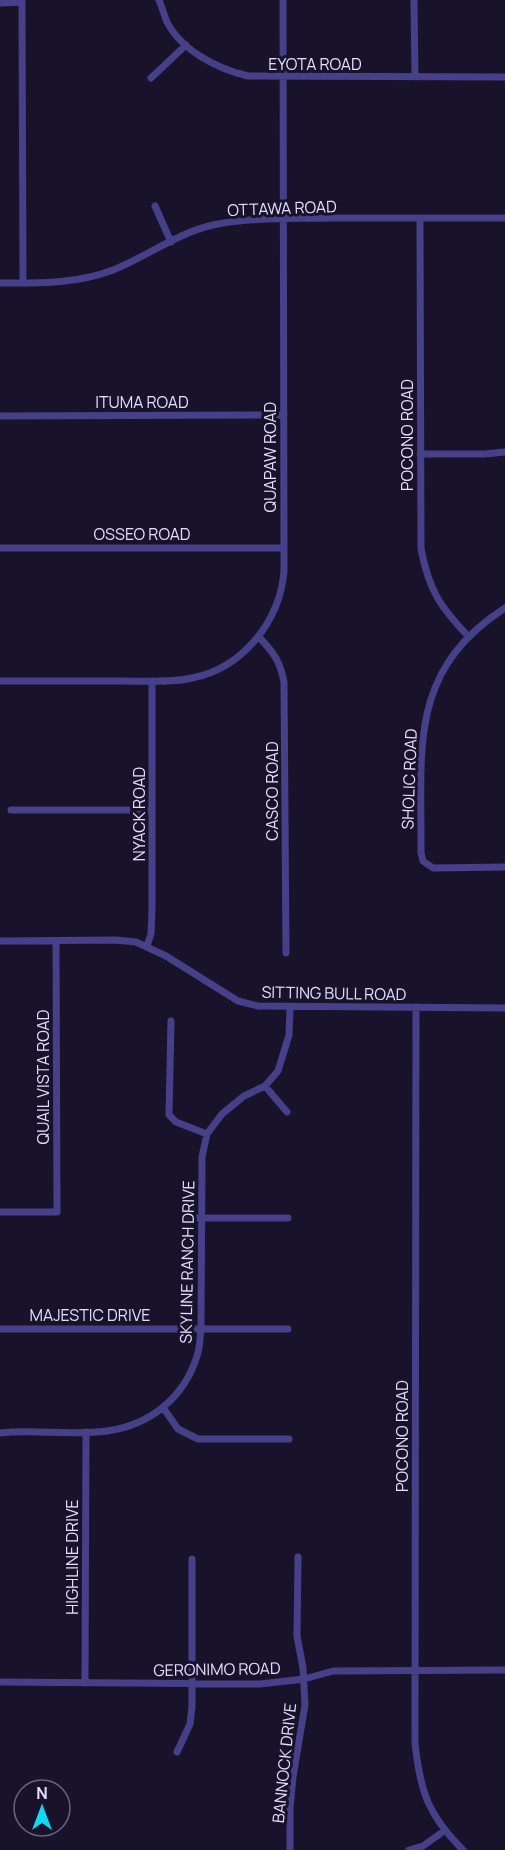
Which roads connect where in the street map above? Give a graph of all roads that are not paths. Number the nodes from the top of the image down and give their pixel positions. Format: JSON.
{"nodes":[{"id":1,"x":159,"y":0,"type":"edge"},
{"id":2,"x":283,"y":0,"type":"edge"},
{"id":3,"x":414,"y":0,"type":"edge"},
{"id":4,"x":22,"y":1,"type":"edge"},
{"id":5,"x":0,"y":3,"type":"edge"},
{"id":6,"x":186,"y":45,"type":"junction"},
{"id":7,"x":283,"y":77,"type":"junction"},
{"id":8,"x":415,"y":77,"type":"junction"},
{"id":9,"x":505,"y":77,"type":"edge"},
{"id":10,"x":151,"y":78,"type":"dead end"},
{"id":11,"x":155,"y":206,"type":"dead end"},
{"id":12,"x":420,"y":218,"type":"junction"},
{"id":13,"x":505,"y":218,"type":"edge"},
{"id":14,"x":283,"y":219,"type":"junction"},
{"id":15,"x":171,"y":242,"type":"junction"},
{"id":16,"x":0,"y":283,"type":"edge"},
{"id":17,"x":23,"y":283,"type":"junction"},
{"id":18,"x":284,"y":415,"type":"junction"},
{"id":19,"x":0,"y":416,"type":"edge"},
{"id":20,"x":505,"y":452,"type":"edge"},
{"id":21,"x":420,"y":454,"type":"junction"},
{"id":22,"x":0,"y":548,"type":"edge"},
{"id":23,"x":284,"y":548,"type":"junction"},
{"id":24,"x":505,"y":608,"type":"edge"},
{"id":25,"x":259,"y":637,"type":"junction"},
{"id":26,"x":469,"y":637,"type":"junction"},
{"id":27,"x":0,"y":681,"type":"edge"},
{"id":28,"x":152,"y":681,"type":"junction"},
{"id":29,"x":11,"y":810,"type":"dead end"},
{"id":30,"x":152,"y":810,"type":"junction"},
{"id":31,"x":505,"y":867,"type":"edge"},
{"id":32,"x":0,"y":940,"type":"edge"},
{"id":33,"x":56,"y":941,"type":"junction"},
{"id":34,"x":147,"y":946,"type":"junction"},
{"id":35,"x":286,"y":953,"type":"dead end"},
{"id":36,"x":416,"y":1007,"type":"junction"},
{"id":37,"x":290,"y":1008,"type":"junction"},
{"id":38,"x":505,"y":1008,"type":"edge"},
{"id":39,"x":171,"y":1021,"type":"dead end"},
{"id":40,"x":265,"y":1086,"type":"junction"},
{"id":41,"x":287,"y":1112,"type":"dead end"},
{"id":42,"x":207,"y":1134,"type":"junction"},
{"id":43,"x":0,"y":1212,"type":"edge"},
{"id":44,"x":184,"y":1218,"type":"dead end"},
{"id":45,"x":202,"y":1218,"type":"junction"},
{"id":46,"x":288,"y":1218,"type":"dead end"},
{"id":47,"x":0,"y":1329,"type":"edge"},
{"id":48,"x":201,"y":1329,"type":"junction"},
{"id":49,"x":288,"y":1329,"type":"dead end"},
{"id":50,"x":164,"y":1409,"type":"junction"},
{"id":51,"x":86,"y":1432,"type":"junction"},
{"id":52,"x":0,"y":1433,"type":"edge"},
{"id":53,"x":289,"y":1439,"type":"dead end"},
{"id":54,"x":298,"y":1557,"type":"dead end"},
{"id":55,"x":192,"y":1559,"type":"dead end"},
{"id":56,"x":505,"y":1670,"type":"edge"},
{"id":57,"x":416,"y":1671,"type":"junction"},
{"id":58,"x":304,"y":1679,"type":"junction"},
{"id":59,"x":0,"y":1683,"type":"edge"},
{"id":60,"x":85,"y":1683,"type":"junction"},
{"id":61,"x":192,"y":1684,"type":"junction"},
{"id":62,"x":177,"y":1752,"type":"dead end"},
{"id":63,"x":444,"y":1831,"type":"junction"},
{"id":64,"x":290,"y":1850,"type":"edge"},
{"id":65,"x":409,"y":1850,"type":"edge"},
{"id":66,"x":463,"y":1850,"type":"edge"}],
"edges":[{"from":1,"to":6,"type":"street","name":"EYOTA ROAD"},
{"from":2,"to":7,"type":"street","name":"QUAPAW ROAD"},
{"from":3,"to":8,"type":"street"},
{"from":4,"to":5,"type":"street"},
{"from":4,"to":17,"type":"street"},
{"from":6,"to":7,"type":"street","name":"EYOTA ROAD"},
{"from":6,"to":10,"type":"street"},
{"from":7,"to":8,"type":"street","name":"EYOTA ROAD"},
{"from":7,"to":14,"type":"street","name":"QUAPAW ROAD"},
{"from":8,"to":9,"type":"street","name":"EYOTA ROAD"},
{"from":11,"to":15,"type":"street"},
{"from":12,"to":13,"type":"street","name":"OTTAWA ROAD"},
{"from":12,"to":14,"type":"street","name":"OTTAWA ROAD"},
{"from":12,"to":21,"type":"street","name":"POCONO ROAD"},
{"from":14,"to":15,"type":"street","name":"OTTAWA ROAD"},
{"from":14,"to":18,"type":"street","name":"QUAPAW ROAD"},
{"from":15,"to":17,"type":"street","name":"OTTAWA ROAD"},
{"from":16,"to":17,"type":"street","name":"OTTAWA ROAD"},
{"from":18,"to":19,"type":"street","name":"ITUMA ROAD"},
{"from":18,"to":23,"type":"street","name":"QUAPAW ROAD"},
{"from":20,"to":21,"type":"street"},
{"from":21,"to":26,"type":"street","name":"POCONO ROAD"},
{"from":22,"to":23,"type":"street","name":"OSSEO ROAD"},
{"from":23,"to":25,"type":"street","name":"QUAPAW ROAD"},
{"from":24,"to":26,"type":"street","name":"SHOLIC ROAD"},
{"from":25,"to":28,"type":"street","name":"QUAPAW ROAD"},
{"from":25,"to":35,"type":"street","name":"CASCO ROAD"},
{"from":26,"to":31,"type":"street","name":"SHOLIC ROAD"},
{"from":27,"to":28,"type":"street","name":"QUAPAW ROAD"},
{"from":28,"to":30,"type":"street","name":"NYACK ROAD"},
{"from":29,"to":30,"type":"street"},
{"from":30,"to":34,"type":"street","name":"NYACK ROAD"},
{"from":32,"to":33,"type":"street","name":"SITTING BULL ROAD"},
{"from":33,"to":34,"type":"street","name":"SITTING BULL ROAD"},
{"from":33,"to":43,"type":"street","name":"QUAIL VISTA ROAD"},
{"from":34,"to":37,"type":"street","name":"SITTING BULL ROAD"},
{"from":36,"to":37,"type":"street","name":"SITTING BULL ROAD"},
{"from":36,"to":38,"type":"street","name":"SITTING BULL ROAD"},
{"from":36,"to":57,"type":"street","name":"POCONO ROAD"},
{"from":37,"to":40,"type":"street","name":"SKYLINE RANCH DRIVE"},
{"from":39,"to":42,"type":"street"},
{"from":40,"to":41,"type":"street"},
{"from":40,"to":42,"type":"street","name":"SKYLINE RANCH DRIVE"},
{"from":42,"to":45,"type":"street","name":"SKYLINE RANCH DRIVE"},
{"from":44,"to":45,"type":"street"},
{"from":45,"to":46,"type":"street"},
{"from":45,"to":48,"type":"street","name":"SKYLINE RANCH DRIVE"},
{"from":47,"to":48,"type":"street","name":"MAJESTIC DRIVE"},
{"from":48,"to":49,"type":"street","name":"MAJESTIC DRIVE"},
{"from":48,"to":50,"type":"street","name":"SKYLINE RANCH DRIVE"},
{"from":50,"to":51,"type":"street","name":"SKYLINE RANCH DRIVE"},
{"from":50,"to":53,"type":"street"},
{"from":51,"to":52,"type":"street","name":"SKYLINE RANCH DRIVE"},
{"from":51,"to":60,"type":"street","name":"HIGHLINE DRIVE"},
{"from":54,"to":58,"type":"street","name":"BANNOCK DRIVE"},
{"from":55,"to":61,"type":"street"},
{"from":56,"to":57,"type":"street","name":"GERONIMO ROAD"},
{"from":57,"to":58,"type":"street","name":"GERONIMO ROAD"},
{"from":57,"to":63,"type":"street","name":"POCONO ROAD"},
{"from":58,"to":61,"type":"street","name":"GERONIMO ROAD"},
{"from":58,"to":64,"type":"street","name":"BANNOCK DRIVE"},
{"from":59,"to":60,"type":"street","name":"GERONIMO ROAD"},
{"from":60,"to":61,"type":"street","name":"GERONIMO ROAD"},
{"from":61,"to":62,"type":"street"},
{"from":63,"to":65,"type":"street"},
{"from":63,"to":66,"type":"street","name":"POCONO ROAD"}]}
